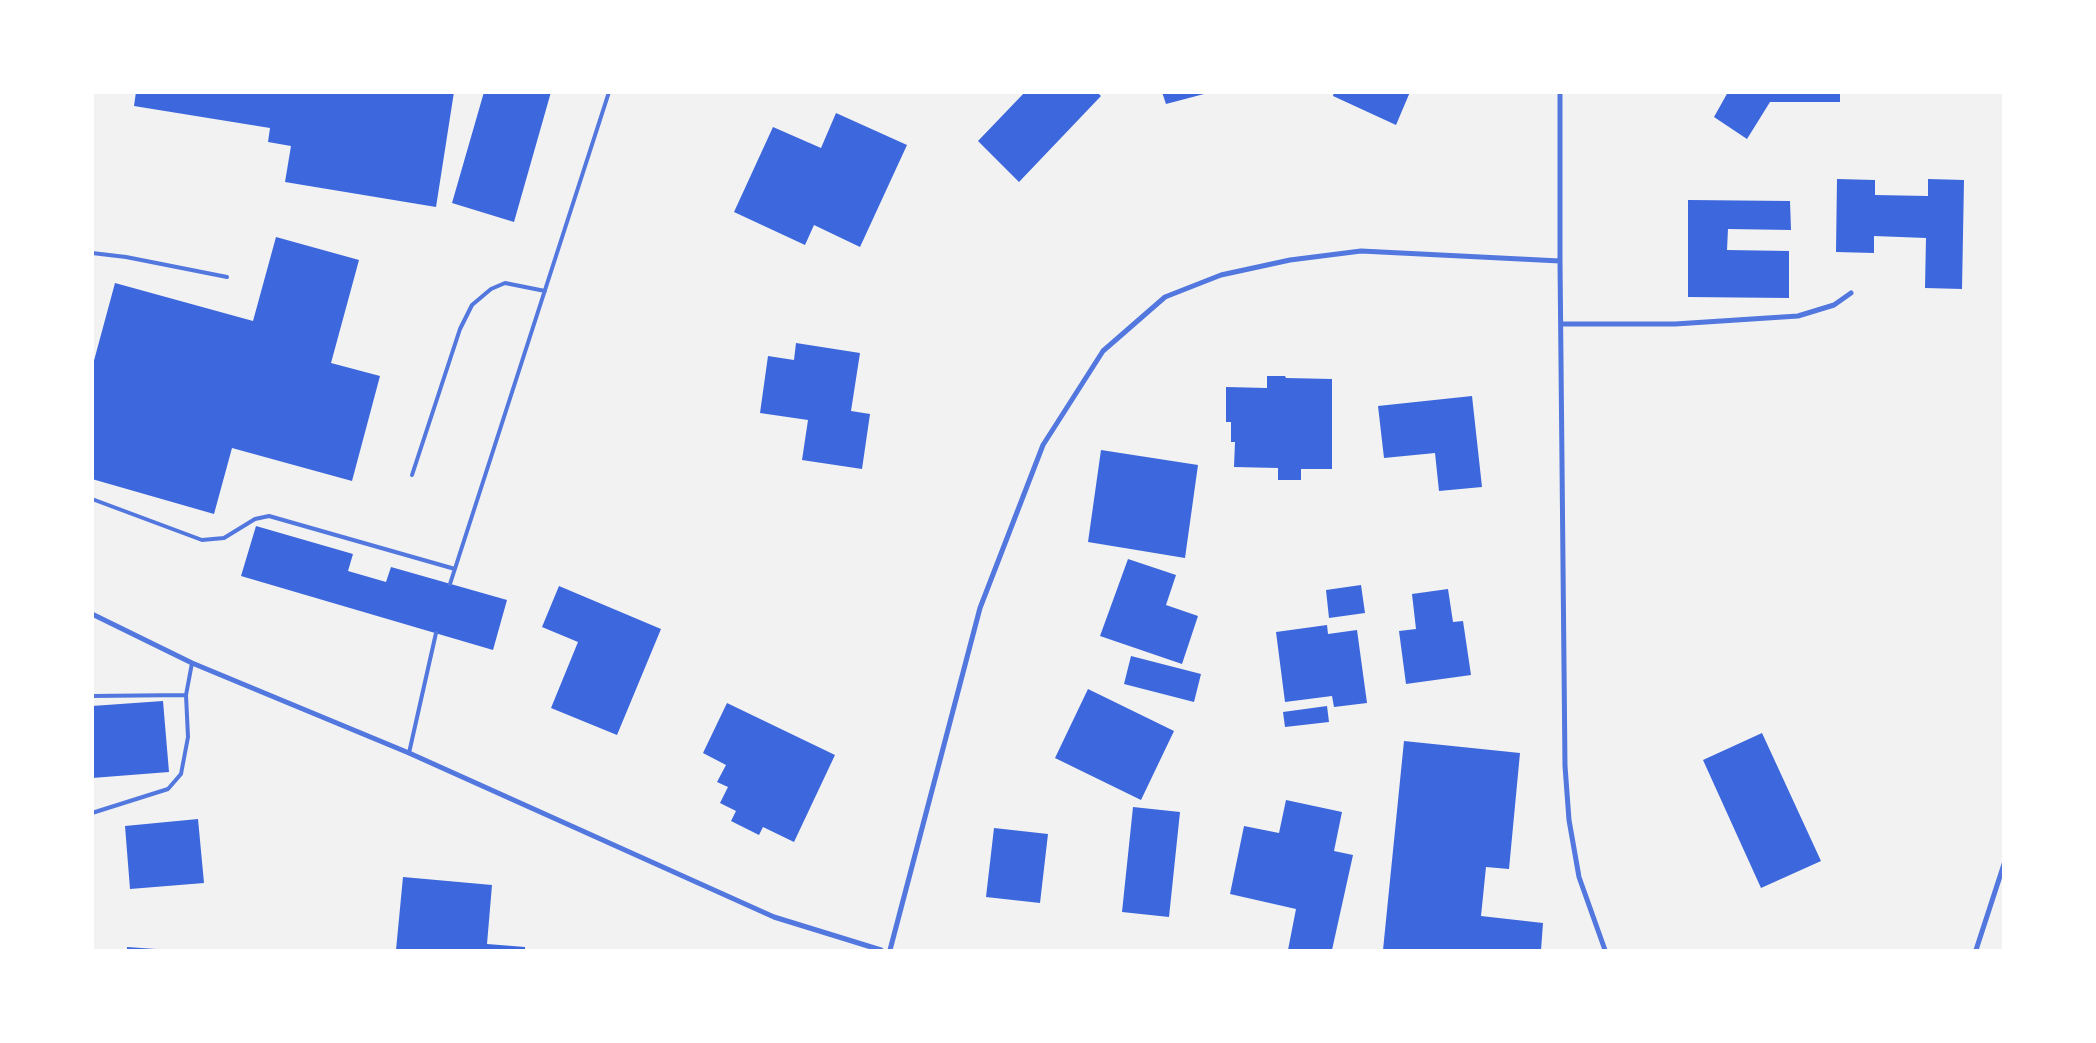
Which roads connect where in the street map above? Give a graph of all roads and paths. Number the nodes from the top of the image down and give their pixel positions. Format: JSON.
{"nodes":[{"id":1,"x":610,"y":92,"type":"edge"},
{"id":2,"x":1560,"y":92,"type":"edge"},
{"id":3,"x":92,"y":252,"type":"edge"},
{"id":4,"x":1560,"y":261,"type":"junction"},
{"id":5,"x":227,"y":277,"type":"dead end"},
{"id":6,"x":545,"y":291,"type":"junction"},
{"id":7,"x":1851,"y":293,"type":"dead end"},
{"id":8,"x":1561,"y":324,"type":"junction"},
{"id":9,"x":412,"y":475,"type":"dead end"},
{"id":10,"x":92,"y":499,"type":"edge"},
{"id":11,"x":455,"y":569,"type":"junction"},
{"id":12,"x":450,"y":584,"type":"dead end"},
{"id":13,"x":92,"y":614,"type":"edge"},
{"id":14,"x":436,"y":633,"type":"dead end"},
{"id":15,"x":192,"y":663,"type":"junction"},
{"id":16,"x":186,"y":695,"type":"junction"},
{"id":17,"x":92,"y":696,"type":"edge"},
{"id":18,"x":409,"y":753,"type":"junction"},
{"id":19,"x":92,"y":813,"type":"edge"},
{"id":20,"x":2004,"y":864,"type":"edge"},
{"id":21,"x":882,"y":950,"type":"edge"},
{"id":22,"x":890,"y":950,"type":"edge"},
{"id":23,"x":1605,"y":950,"type":"edge"},
{"id":24,"x":1976,"y":950,"type":"edge"}],
"edges":[{"from":1,"to":6,"type":"lane"},
{"from":2,"to":4,"type":"street"},
{"from":3,"to":5,"type":"lane"},
{"from":4,"to":8,"type":"street"},
{"from":4,"to":22,"type":"street"},
{"from":6,"to":9,"type":"lane"},
{"from":6,"to":11,"type":"lane"},
{"from":7,"to":8,"type":"street"},
{"from":8,"to":23,"type":"street"},
{"from":10,"to":11,"type":"lane"},
{"from":11,"to":12,"type":"lane"},
{"from":13,"to":15,"type":"street"},
{"from":14,"to":18,"type":"lane"},
{"from":15,"to":16,"type":"lane"},
{"from":15,"to":18,"type":"street"},
{"from":16,"to":17,"type":"lane"},
{"from":16,"to":19,"type":"lane"},
{"from":18,"to":21,"type":"street"},
{"from":20,"to":24,"type":"street"}]}
